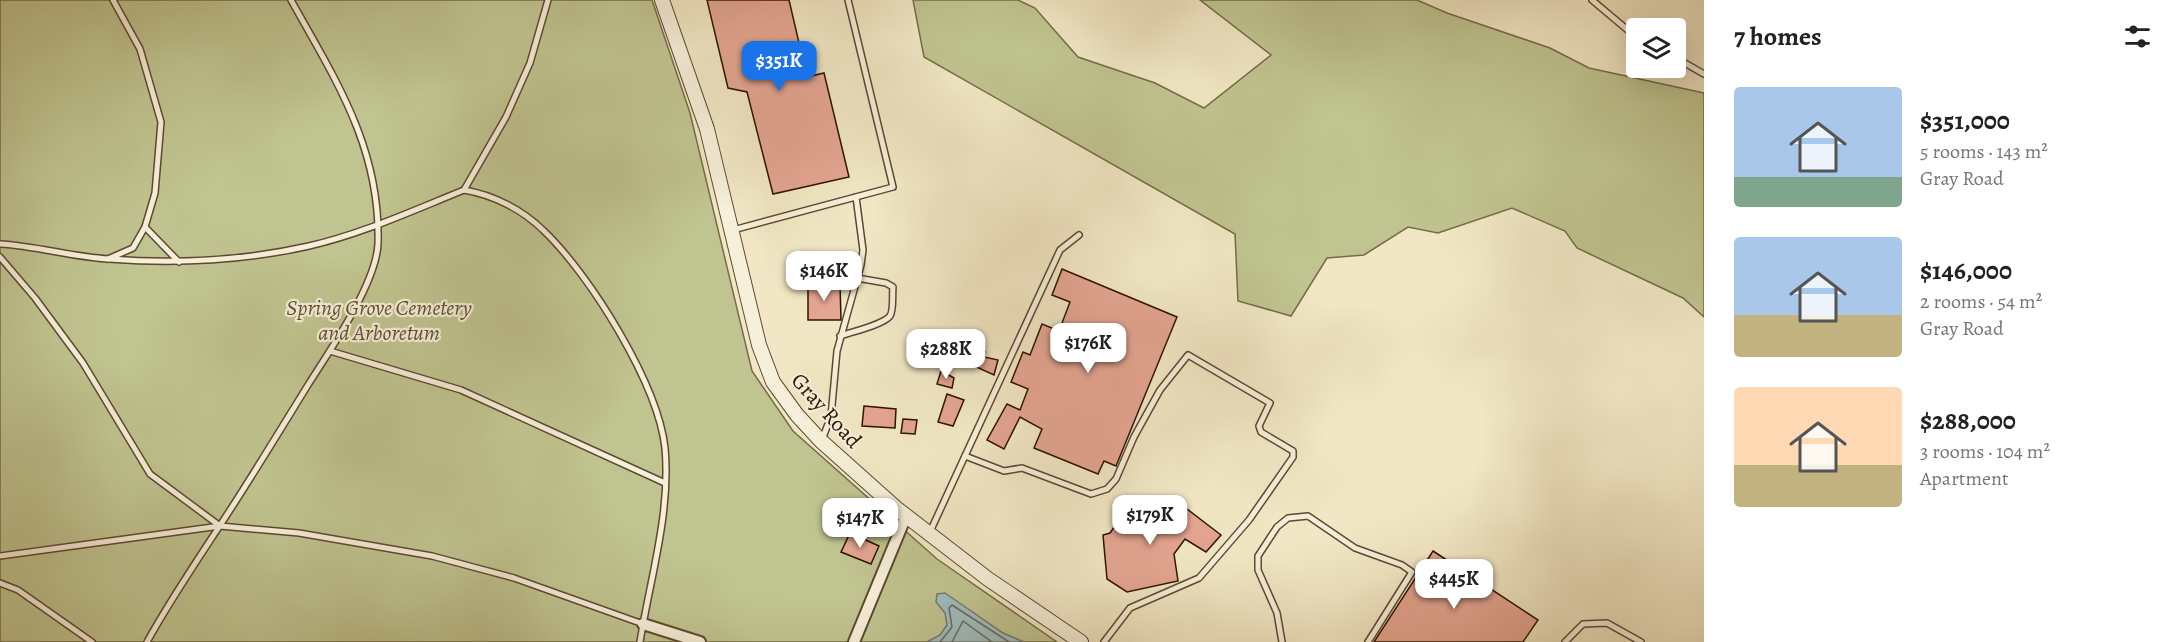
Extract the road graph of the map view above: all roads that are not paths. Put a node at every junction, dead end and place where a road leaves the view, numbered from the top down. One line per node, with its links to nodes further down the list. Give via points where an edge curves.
1 (113, 0): 13 (lane, via 140,49 161,122 154,193)
2 (291, 0): 12 (lane, via 339,85 362,136 375,193)
3 (548, 0): 10 (lane, via 530,63 506,117)
4 (663, 0): 14 (street, Gray Road, via 707,129)
5 (848, 0): 11 (lane, via 893,188)
6 (1592, 0): 7 (lane)
7 (1626, 29)
8 (1686, 64): 9 (lane)
9 (1704, 74)
10 (465, 190): 12 (lane); 25 (lane, via 509,205 544,230 610,318 644,378 658,417 665,448)
11 (856, 197): 14 (lane); 20 (lane, via 863,250)
12 (376, 224): 19 (lane, via 300,248 246,258); 22 (lane, via 378,245 368,281)
13 (145, 227): 18 (lane, via 133,248); 19 (lane)
14 (732, 230): 23 (street, Gray Road, via 765,364 773,382)
15 (1079, 235): 24 (lane, via 1060,250)
16 (0, 244): 18 (lane)
17 (0, 257): 27 (lane, via 83,363 150,474)
18 (106, 259): 19 (lane)
19 (179, 262)
20 (857, 278): 21 (lane); 21 (lane, via 892,287 891,314)
21 (840, 336): 23 (lane, via 831,417)
22 (330, 351): 25 (lane, via 461,390); 27 (lane)
23 (821, 441): 26 (street, Gray Road)
24 (965, 456): 28 (lane); 38 (lane, via 1004,471 1022,468 1099,494 1116,479 1160,390 1188,355 1270,403 1259,426 1261,432 1293,451 1282,473 1249,520 1198,578 1130,608)
25 (665, 483): 31 (lane)
26 (906, 516): 28 (street, Gray Road); 36 (street)
27 (220, 526): 29 (lane); 31 (lane, via 299,533 432,556 514,578); 33 (lane, via 171,597)
28 (929, 535): 37 (street, Gray Road)
29 (0, 556)
30 (0, 583): 32 (lane, via 18,590)
31 (643, 624): 34 (lane); 35 (street)
32 (92, 642)
33 (147, 642)
34 (640, 642)
35 (700, 642)
36 (854, 642)
37 (1081, 642)
38 (1104, 642)
39 (1282, 642): 40 (lane, via 1277,613 1258,570 1258,556 1277,527 1288,518 1308,516 1355,548 1412,572)
40 (1368, 642)
41 (1565, 642): 42 (lane, via 1583,624 1607,622)
42 (1641, 642)

